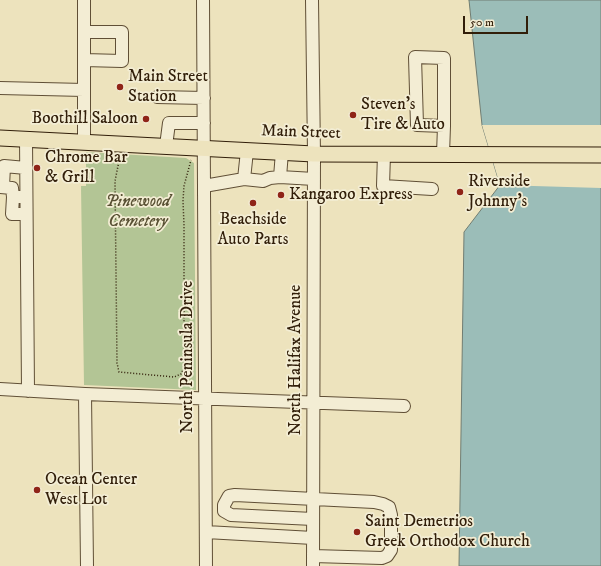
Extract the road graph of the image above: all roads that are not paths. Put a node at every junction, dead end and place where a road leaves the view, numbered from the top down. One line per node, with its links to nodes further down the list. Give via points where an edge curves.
1 (84, 0): 4 (street)
2 (202, 0): 9 (street, North Peninsula Drive)
3 (312, 0): 19 (street, North Halifax Avenue)
4 (84, 32): 5 (street); 5 (street, via 122,32 122,61)
5 (84, 60): 7 (street)
6 (0, 88): 7 (street)
7 (84, 90): 14 (street)
8 (157, 97): 9 (street)
9 (204, 98): 10 (street, North Peninsula Drive)
10 (204, 123): 15 (street, via 169,123); 16 (street, North Peninsula Drive)
11 (444, 126): 11 (street, via 444,58 415,57 417,125); 21 (street)
12 (0, 138): 13 (main road, Main Street)
13 (26, 139): 14 (main road, Main Street); 23 (street)
14 (84, 142): 15 (main road, Main Street)
15 (166, 146): 16 (main road, Main Street)
16 (204, 148): 17 (main road, Main Street); 27 (street, North Peninsula Drive)
17 (247, 150): 18 (main road, Main Street); 25 (street)
18 (282, 152): 19 (main road, Main Street); 24 (street)
19 (314, 154): 20 (main road, Main Street); 26 (street, North Halifax Avenue)
20 (384, 154): 21 (main road, Main Street); 29 (street, via 383,186)
21 (443, 154): 22 (main road, Main Street)
22 (601, 155)
23 (26, 168): 28 (street, via 4,166); 31 (street)
24 (280, 177): 25 (street, via 263,182); 26 (street)
25 (244, 179): 27 (street)
26 (314, 179): 37 (street, North Halifax Avenue)
27 (204, 186): 36 (street, North Peninsula Drive)
28 (1, 187): 30 (street, via 12,188)
29 (432, 188)
30 (13, 197): 31 (street); 32 (street, via 12,214)
31 (26, 197): 32 (street)
32 (26, 214): 34 (street)
33 (0, 389): 34 (street)
34 (28, 392): 35 (street)
35 (85, 394): 36 (street); 44 (street)
36 (205, 398): 37 (street); 41 (street, North Peninsula Drive)
37 (313, 402): 38 (street); 39 (street, North Halifax Avenue)
38 (404, 406)
39 (313, 500): 40 (street, North Halifax Avenue); 40 (street, via 235,495 229,496 224,511 231,515); 43 (street, via 374,502 389,507 391,515 390,550 387,556)
40 (313, 519): 42 (street, North Halifax Avenue)
41 (206, 532): 42 (street); 45 (street, North Peninsula Drive)
42 (313, 538): 43 (street, North Halifax Avenue)
43 (313, 561)
44 (87, 566)
45 (206, 566)

